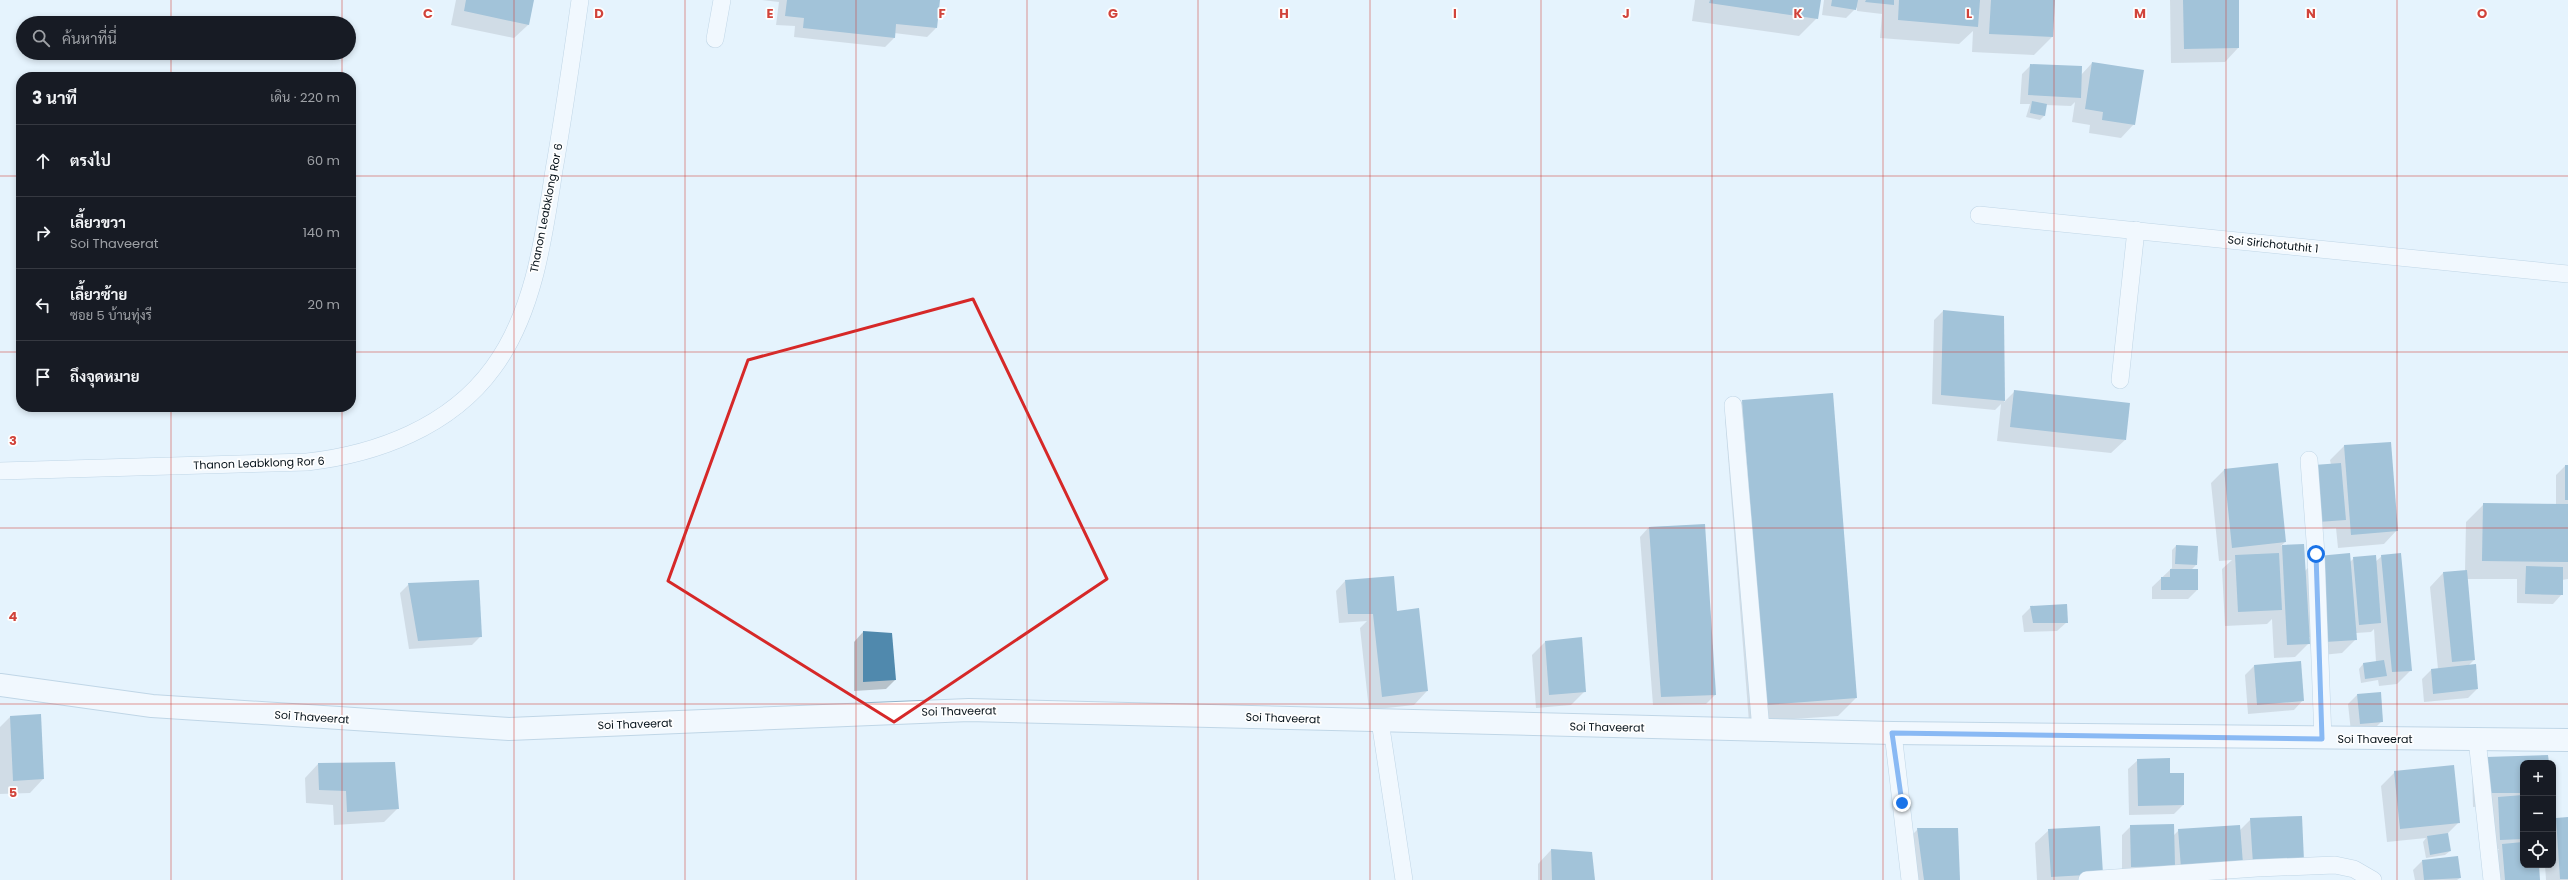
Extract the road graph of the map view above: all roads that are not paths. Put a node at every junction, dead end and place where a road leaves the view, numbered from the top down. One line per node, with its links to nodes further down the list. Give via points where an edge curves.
1 (580, 0): 10 (street, Thanon Leabklong Ror 6, via 546,218 529,294 514,331 493,368 457,405 422,429 334,459)
2 (722, 0): 3 (street)
3 (715, 39)
4 (1979, 215): 5 (street, Soi Sirichotuthit 1)
5 (2136, 230): 6 (street, Soi Sirichotuthit 1); 7 (street)
6 (2568, 274)
7 (2120, 380)
8 (1733, 404): 13 (street)
9 (2309, 460): 15 (street, via 2316,554)
10 (0, 471)
11 (0, 685): 12 (street, Soi Thaveerat, via 152,706 509,729 969,710)
12 (1380, 721): 13 (street, Soi Thaveerat); 18 (street)
13 (1761, 730): 14 (street, Soi Thaveerat)
14 (1892, 733): 15 (street, Soi Thaveerat); 19 (street)
15 (2322, 739): 16 (street, Soi Thaveerat)
16 (2477, 739): 17 (street, Soi Thaveerat); 22 (street)
17 (2568, 740)
18 (1404, 880)
19 (1910, 880)
20 (2087, 880): 21 (street, via 2335,865 2354,869)
21 (2373, 880)
22 (2492, 880)

